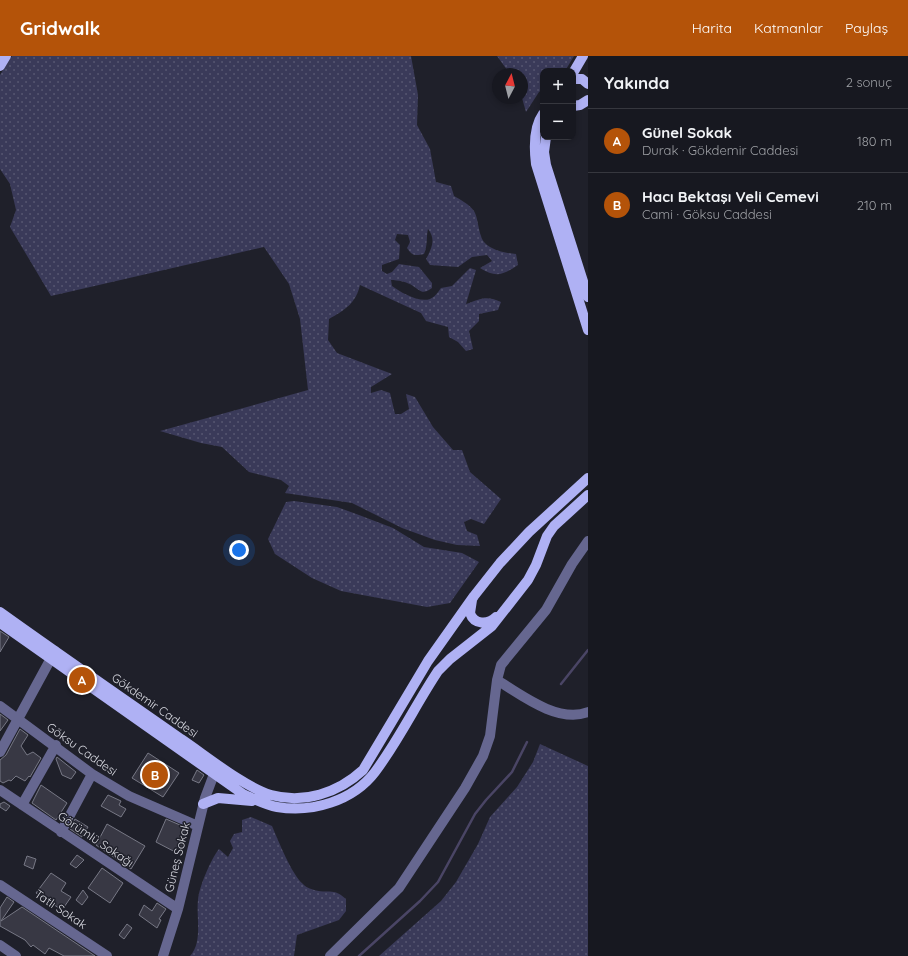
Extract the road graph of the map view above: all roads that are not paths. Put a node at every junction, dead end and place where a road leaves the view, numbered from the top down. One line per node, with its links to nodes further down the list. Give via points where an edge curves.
1 (6, 56): 3 (main road)
2 (583, 56): 4 (main road)
3 (0, 66)
4 (576, 68)
5 (576, 79): 6 (main road, via 582,79)
6 (588, 84)
7 (588, 100): 8 (main road, via 584,104)
8 (576, 105)
9 (576, 105): 10 (street)
10 (588, 107)
11 (540, 121): 14 (main road, via 535,139 536,164)
12 (546, 140): 13 (main road, via 546,165)
13 (588, 297)
14 (588, 330)
15 (588, 478): 18 (main road, Gökdemir Caddesi, via 529,532)
16 (588, 495): 19 (main road, via 554,526 528,580)
17 (588, 541): 23 (street, via 546,610 501,664)
18 (474, 596): 19 (main road, via 470,608 471,615 481,623 491,622); 29 (main road, Gökdemir Caddesi, via 428,661 369,762 347,783 316,796 286,798 259,791)
19 (514, 599): 33 (main road, via 486,632 438,671 375,772 359,788 331,803 312,808 289,809)
20 (0, 612): 22 (main road, Gökdemir Caddesi)
21 (0, 623): 22 (main road)
22 (53, 655): 26 (street); 29 (main road, Gökdemir Caddesi); 31 (main road)
23 (497, 680): 25 (street, via 552,711 570,716); 44 (street, via 490,736 483,756 465,788 399,888)
24 (0, 706): 26 (street, Göksu Caddesi)
25 (588, 712)
26 (18, 720): 27 (street, Göksu Caddesi); 28 (street)
27 (56, 746): 30 (street, Göksu Caddesi); 35 (street)
28 (0, 752)
29 (218, 764): 31 (street, Güneş Sokak)
30 (92, 774): 36 (street, Göksu Caddesi, via 130,796); 37 (street)
31 (214, 774): 33 (main road, via 243,794); 34 (street, Güneş Sokak)
32 (0, 790): 35 (street, Görümlü Sokağı)
33 (260, 802): 34 (main road, via 218,798)
34 (203, 804): 36 (street, Güneş Sokak)
35 (22, 805): 37 (street, Görümlü Sokağı)
36 (198, 826): 39 (street, Güneş Sokak)
37 (61, 832): 39 (street, Görümlü Sokağı)
38 (0, 885): 42 (street, Tatlı Sokak)
39 (178, 909): 43 (street, Güneş Sokak)
40 (0, 945): 41 (street)
41 (16, 956)
42 (107, 956)
43 (163, 956)
44 (330, 956)

